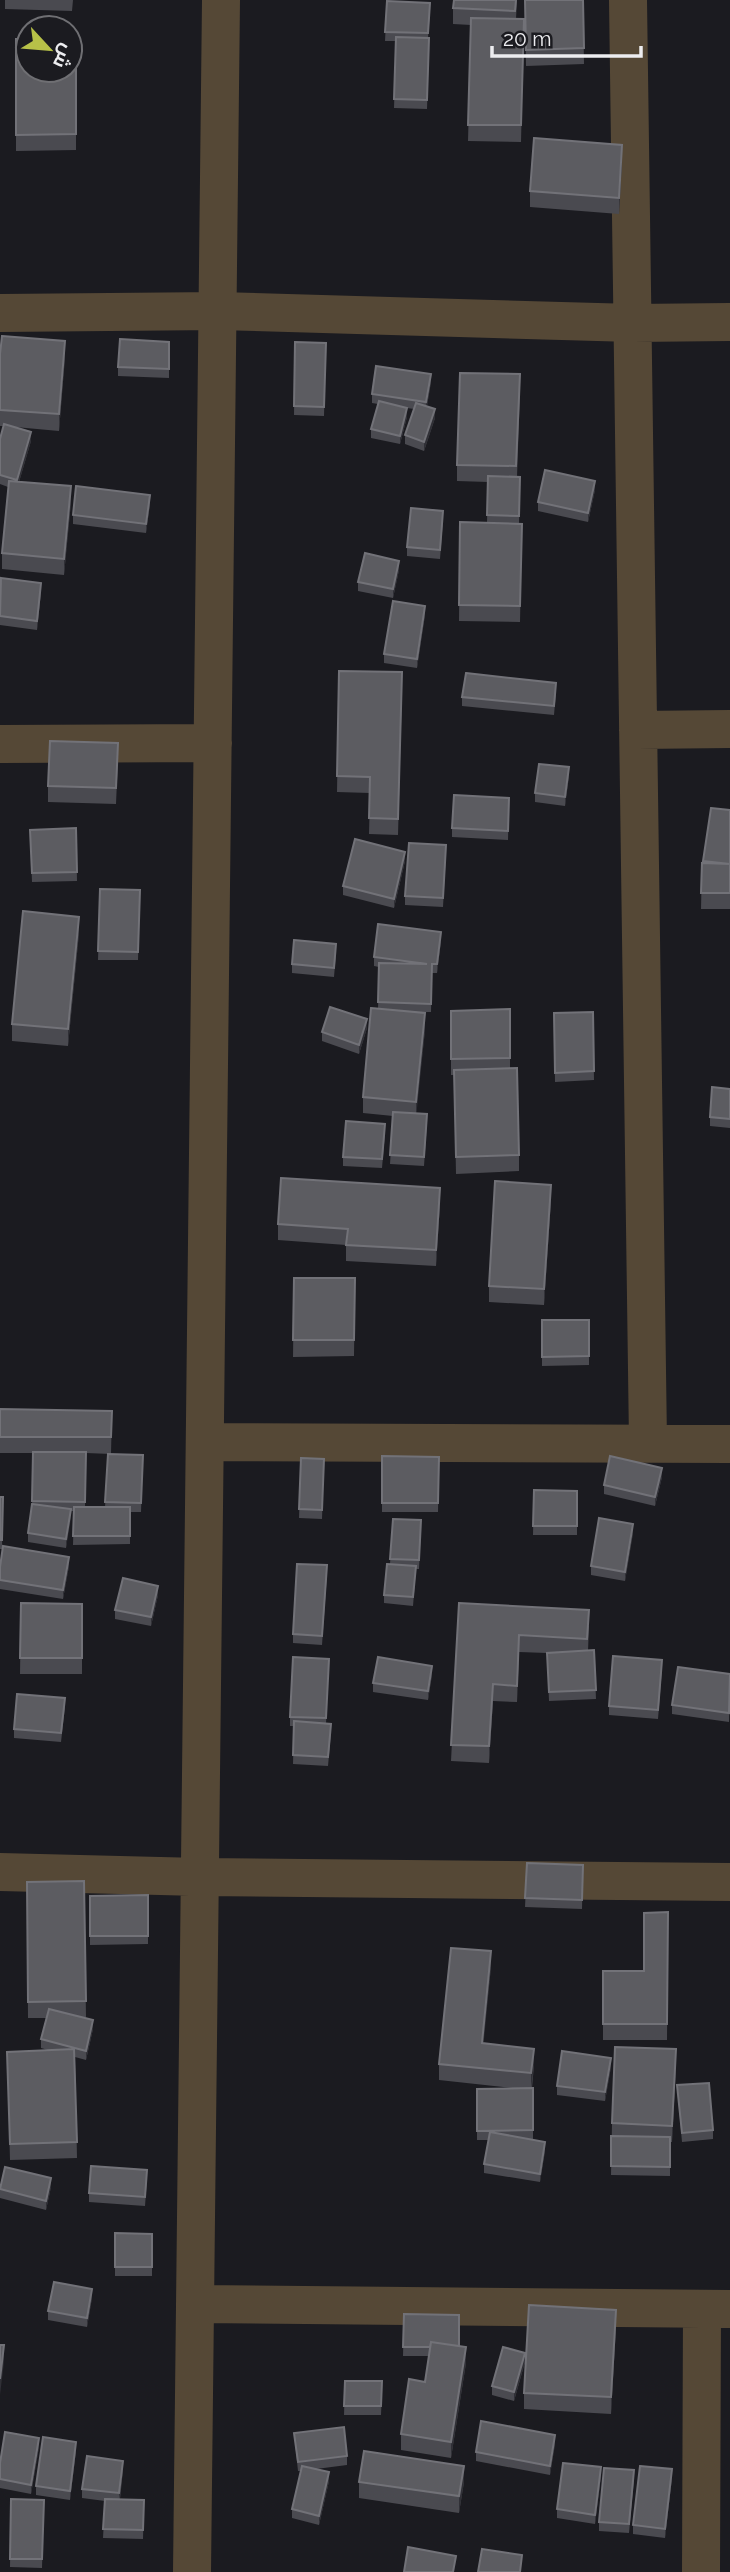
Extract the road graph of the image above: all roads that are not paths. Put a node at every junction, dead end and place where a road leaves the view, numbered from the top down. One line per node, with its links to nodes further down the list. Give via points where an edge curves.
1 (222, 0): 3 (street)
2 (628, 0): 6 (street)
3 (218, 311): 4 (street); 6 (street); 9 (street)
4 (0, 313)
5 (730, 322): 6 (street)
6 (633, 323): 8 (street)
7 (730, 729): 8 (street)
8 (638, 730): 12 (street)
9 (213, 743): 10 (street); 11 (street)
10 (0, 744)
11 (205, 1442): 12 (street); 15 (street)
12 (648, 1443): 13 (street)
13 (730, 1444)
14 (0, 1872): 15 (street)
15 (200, 1877): 16 (street); 17 (street)
16 (730, 1882)
17 (195, 2304): 18 (street); 19 (street)
18 (716, 2309): 20 (street)
19 (192, 2572)
20 (701, 2572)

